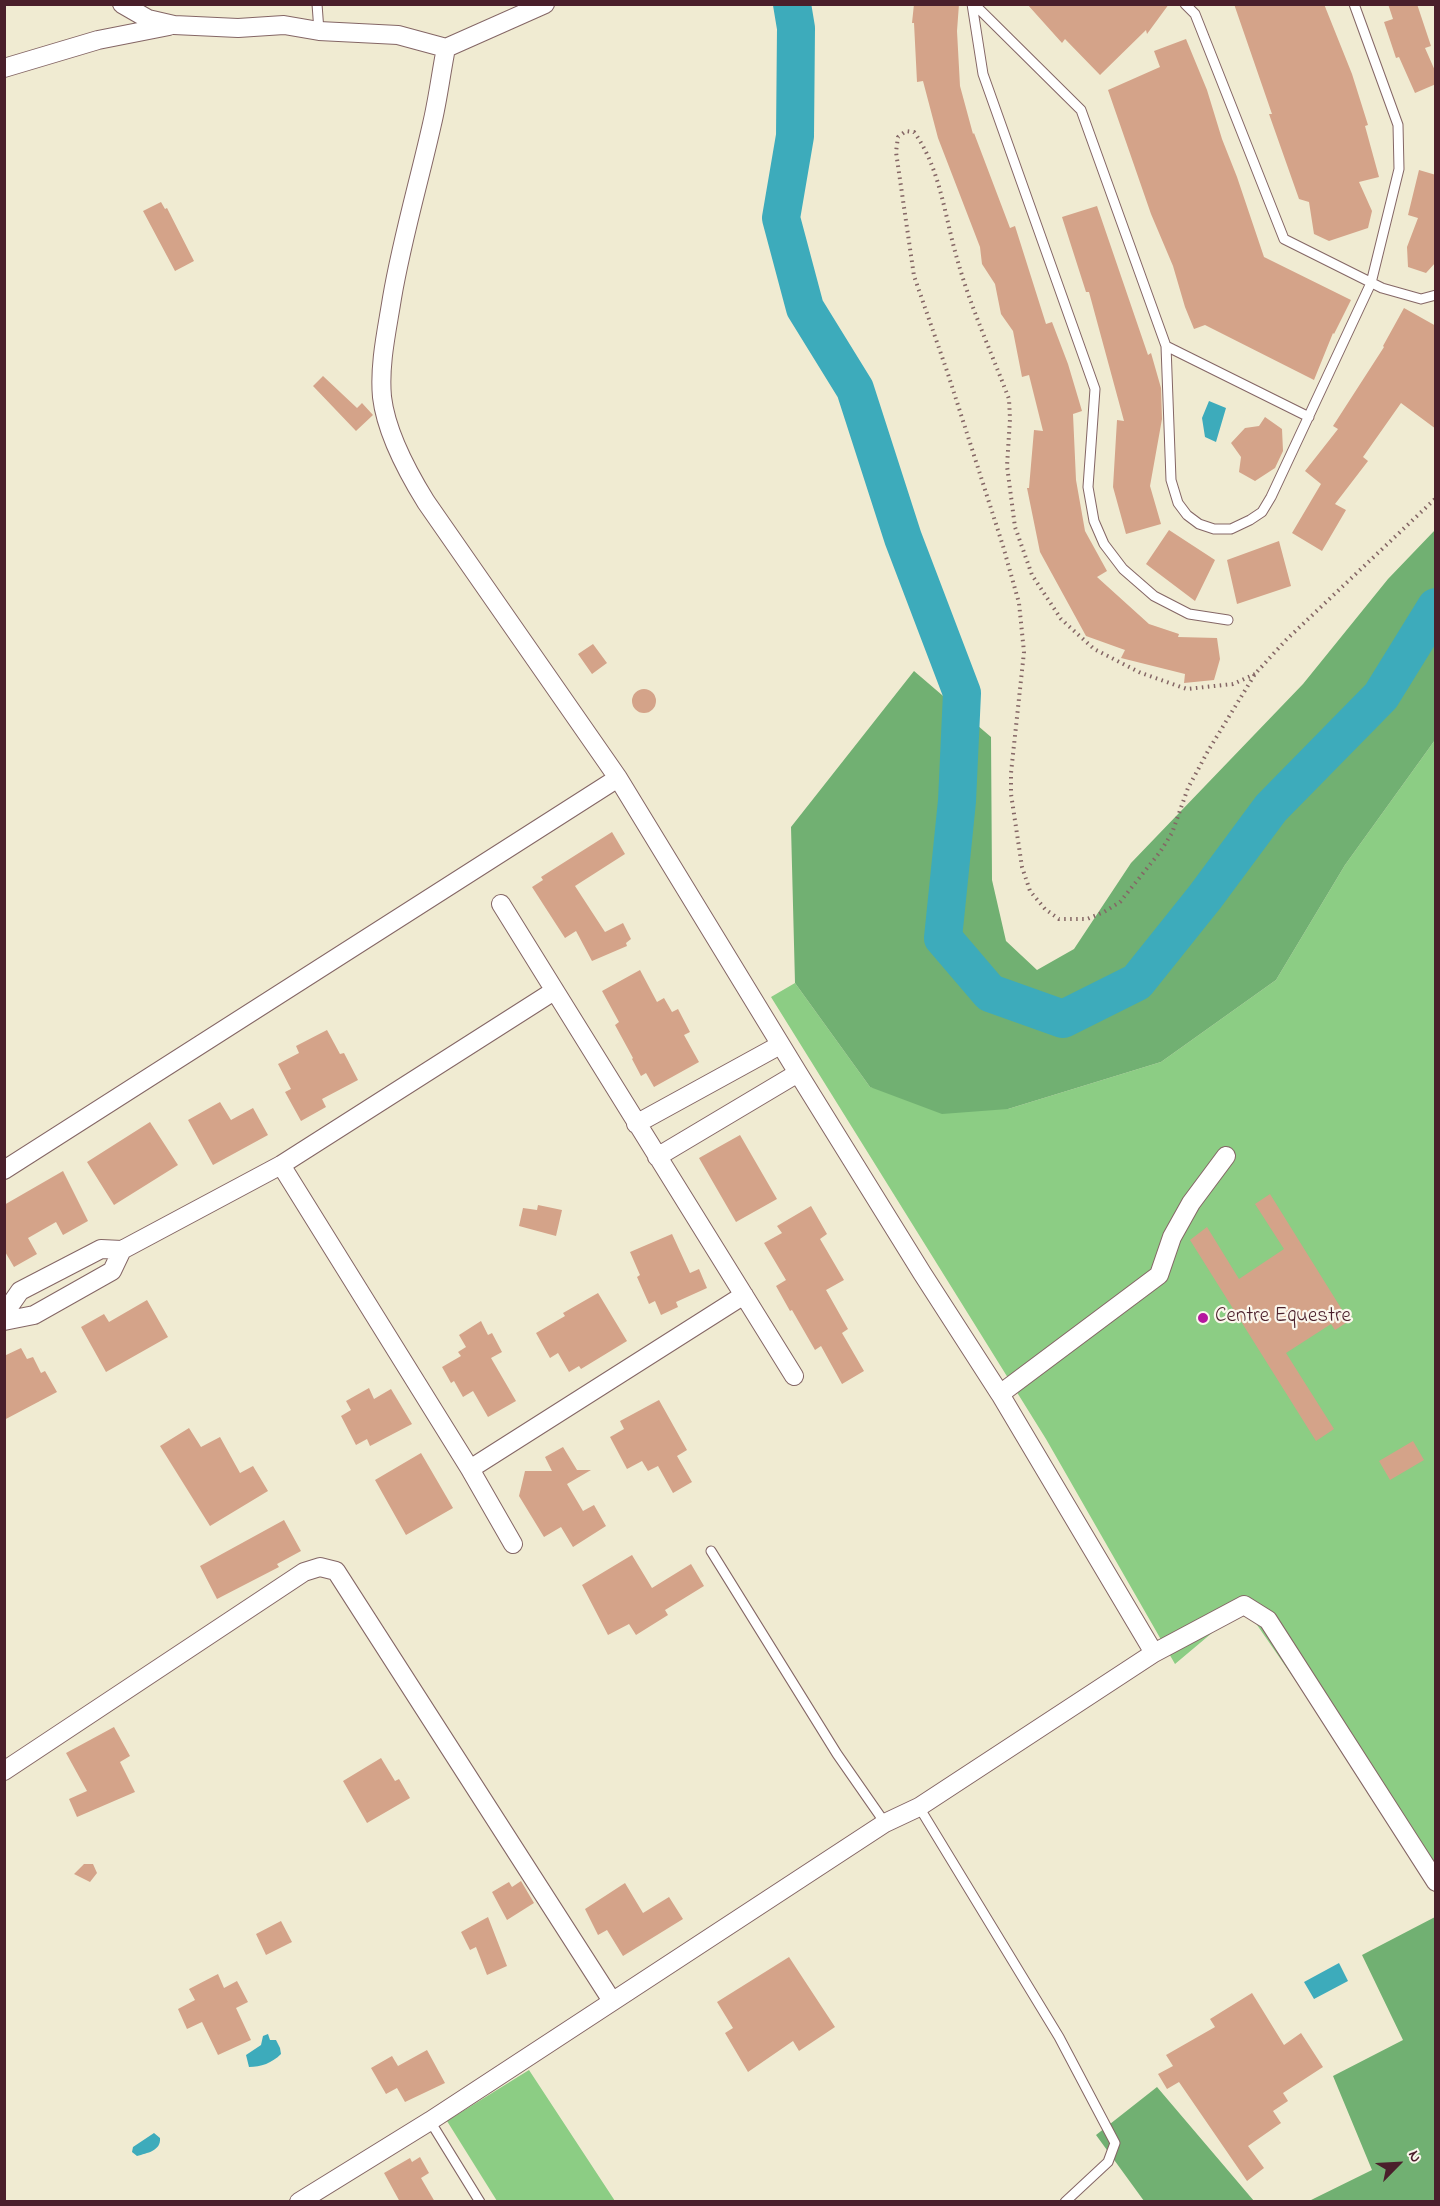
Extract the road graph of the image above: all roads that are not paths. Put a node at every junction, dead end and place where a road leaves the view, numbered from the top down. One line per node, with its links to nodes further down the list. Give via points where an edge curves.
1 (122, 4): 7 (street, via 148,18)
2 (318, 4): 8 (lane)
3 (544, 4): 9 (street)
4 (973, 4): 13 (lane, via 1081,110); 15 (lane, via 983,74 1095,389 1088,487 1094,521 1104,544 1123,569 1154,596 1189,614)
5 (1185, 4): 11 (lane, via 1195,14 1284,239)
6 (1354, 4): 11 (lane, via 1398,125 1399,169)
7 (174, 25): 8 (street, via 284,25); 10 (street, via 98,40)
8 (319, 31): 9 (street, via 398,35)
9 (446, 48): 16 (street, via 398,266 382,365 382,399 392,435 426,502)
10 (4, 68)
11 (1371, 283): 12 (lane, via 1421,299); 14 (lane)
12 (1436, 295)
13 (1166, 346): 14 (lane); 14 (lane, via 1171,480 1178,502 1199,524 1231,529 1262,512)
14 (1309, 417)
15 (1228, 620)
16 (618, 778): 19 (street); 25 (street)
17 (501, 904): 18 (street)
18 (554, 991): 21 (street); 24 (street)
19 (780, 1045): 20 (street); 21 (street)
20 (798, 1073): 23 (street); 31 (street)
21 (636, 1124): 23 (street)
22 (1226, 1156): 31 (street, via 1191,1203 1172,1237 1159,1275)
23 (657, 1157): 27 (street)
24 (281, 1165): 26 (street); 32 (street)
25 (4, 1170)
26 (122, 1250): 28 (street, via 101,1248 20,1291); 29 (street, via 112,1271 34,1315)
27 (744, 1295): 30 (street); 32 (street)
28 (4, 1314)
29 (4, 1322)
30 (794, 1376)
31 (1000, 1394): 35 (street)
32 (470, 1469): 33 (street)
33 (513, 1544)
34 (711, 1551): 38 (lane, via 837,1754)
35 (1154, 1653): 37 (street); 39 (street, via 1244,1605 1268,1620)
36 (4, 1772): 40 (street, via 304,1572 320,1566 336,1571)
37 (919, 1807): 38 (street); 44 (lane, via 1059,2037 1115,2143 1108,2162)
38 (885, 1823): 40 (street)
39 (1436, 1882)
40 (612, 2001): 41 (street)
41 (430, 2121): 42 (street); 43 (lane)
42 (299, 2202)
43 (480, 2202)
44 (1065, 2202)

